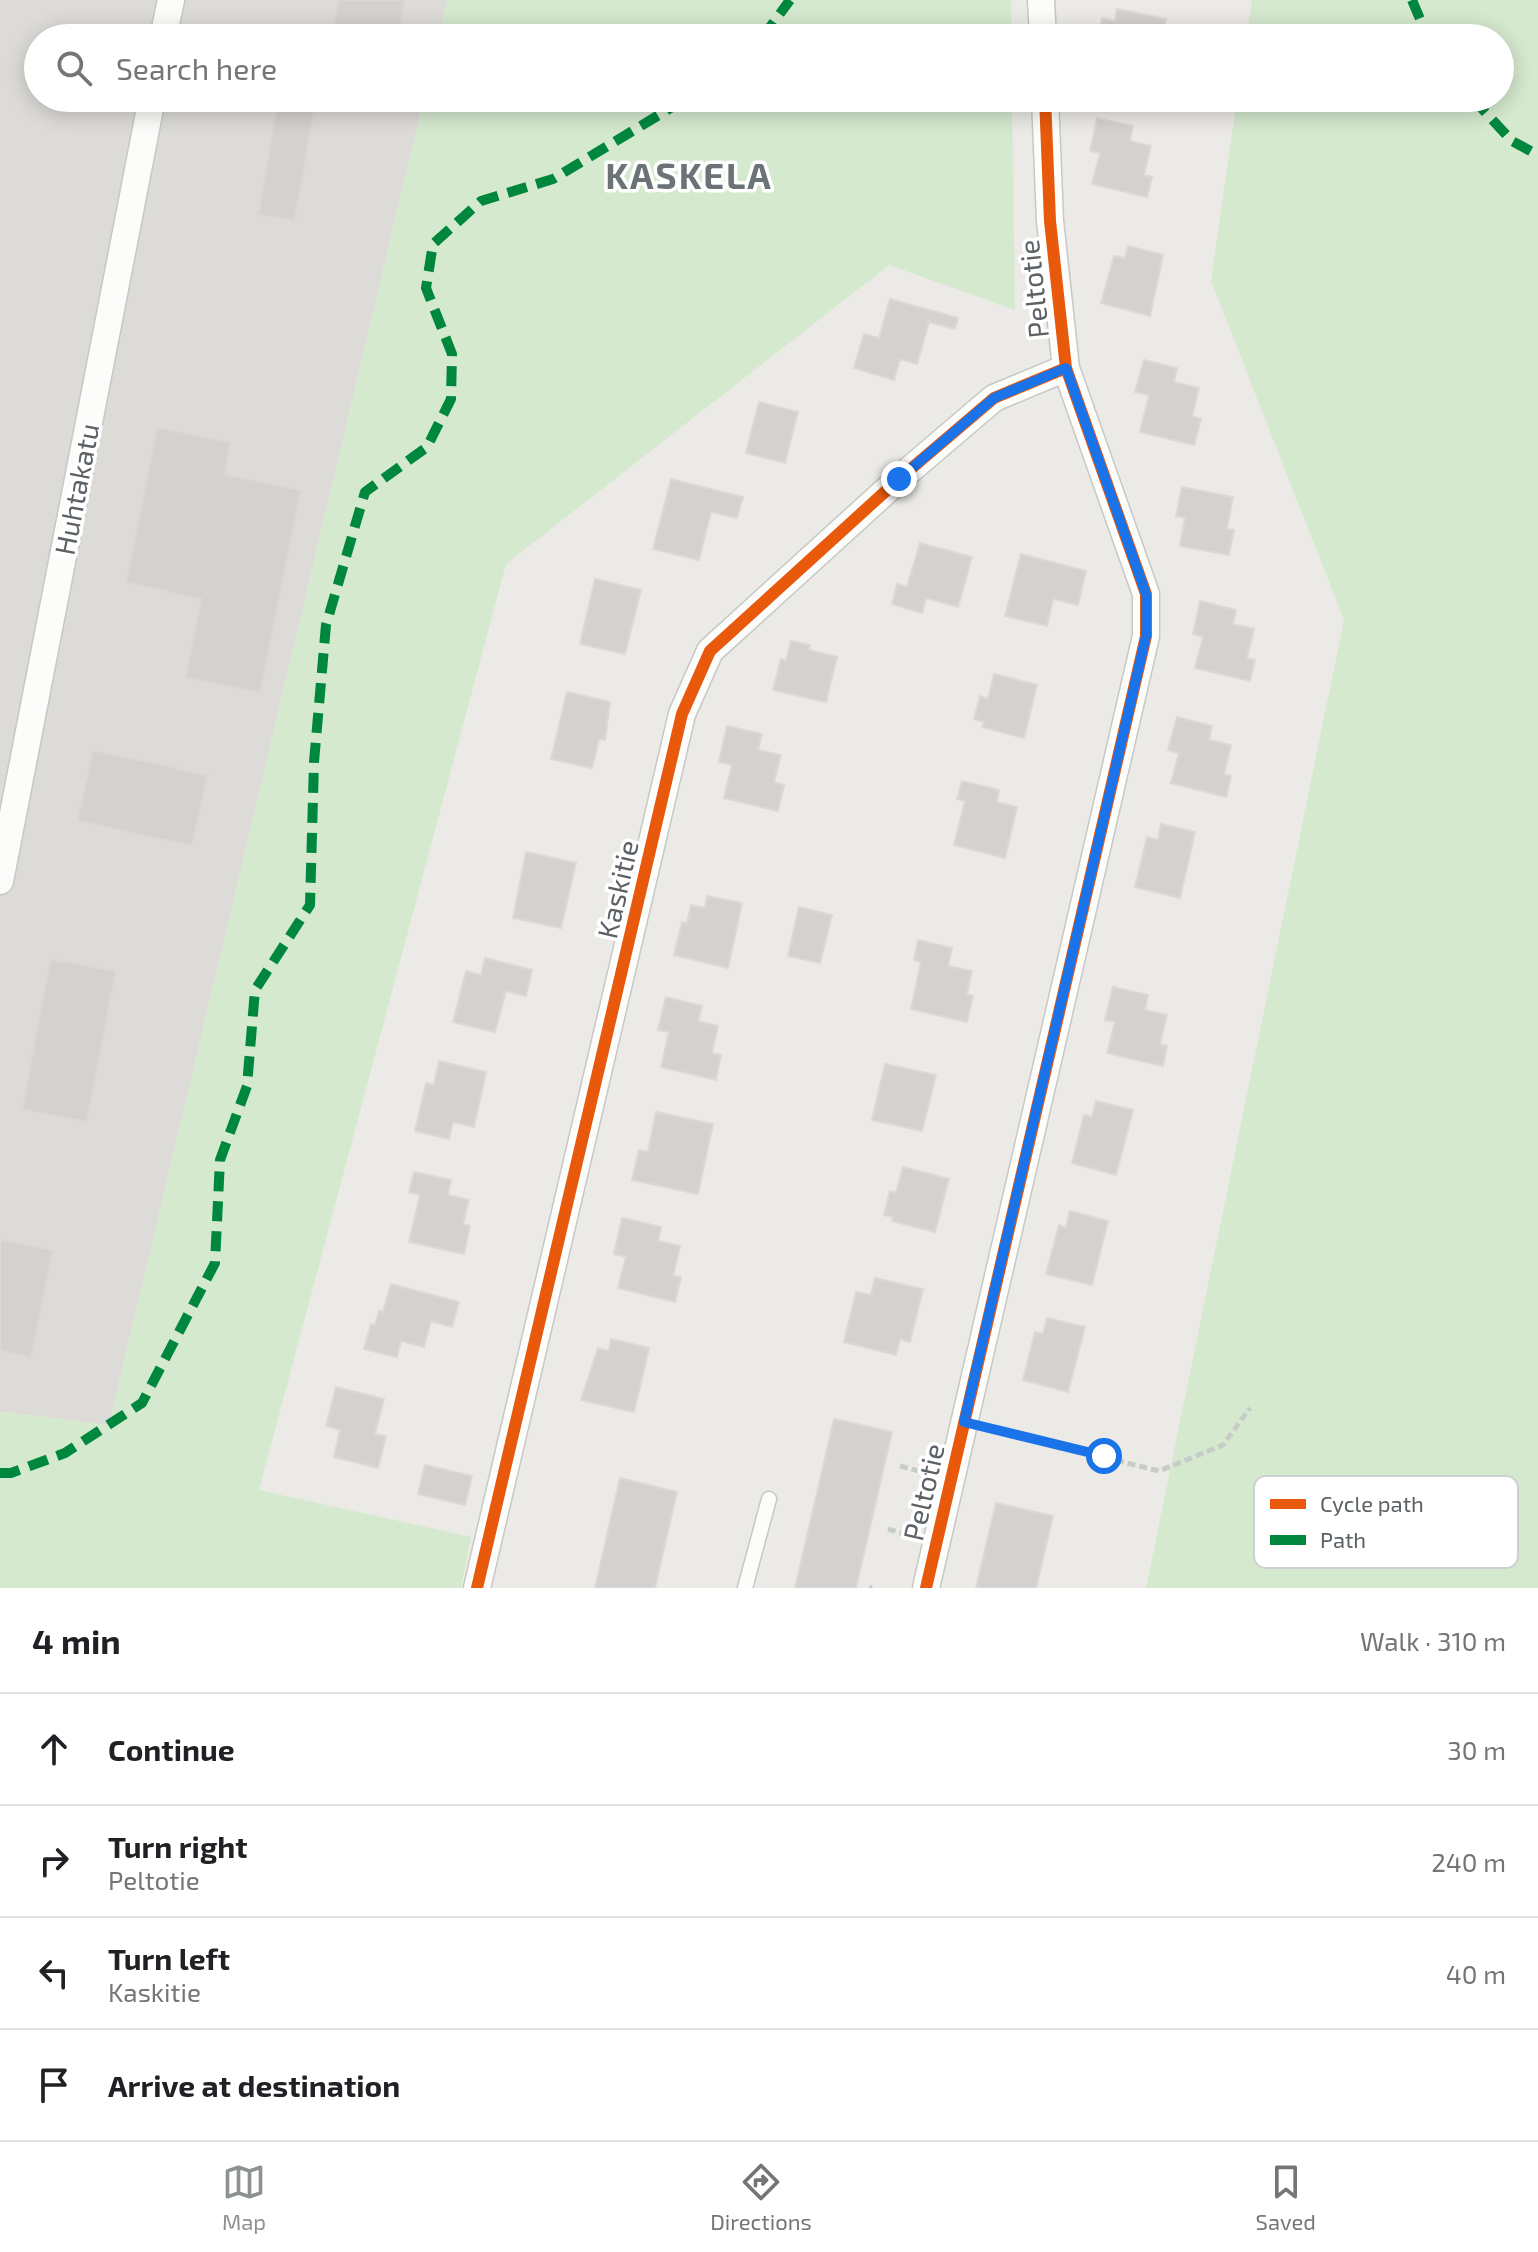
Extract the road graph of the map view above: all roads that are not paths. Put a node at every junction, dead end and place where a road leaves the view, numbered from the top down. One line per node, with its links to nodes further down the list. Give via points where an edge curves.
1 (171, 0): 3 (street)
2 (1041, 0): 4 (street)
3 (166, 24)
4 (1042, 24)
5 (149, 112): 8 (street, Huhtakatu)
6 (1046, 112): 7 (street, Peltotie, via 1050,221)
7 (1066, 368): 10 (street, Kaskitie, via 994,398 710,651 682,714); 12 (street, Peltotie, via 1146,594 1146,636)
8 (0, 881)
9 (769, 1499): 11 (lane)
10 (477, 1588)
11 (745, 1588)
12 (926, 1588)

